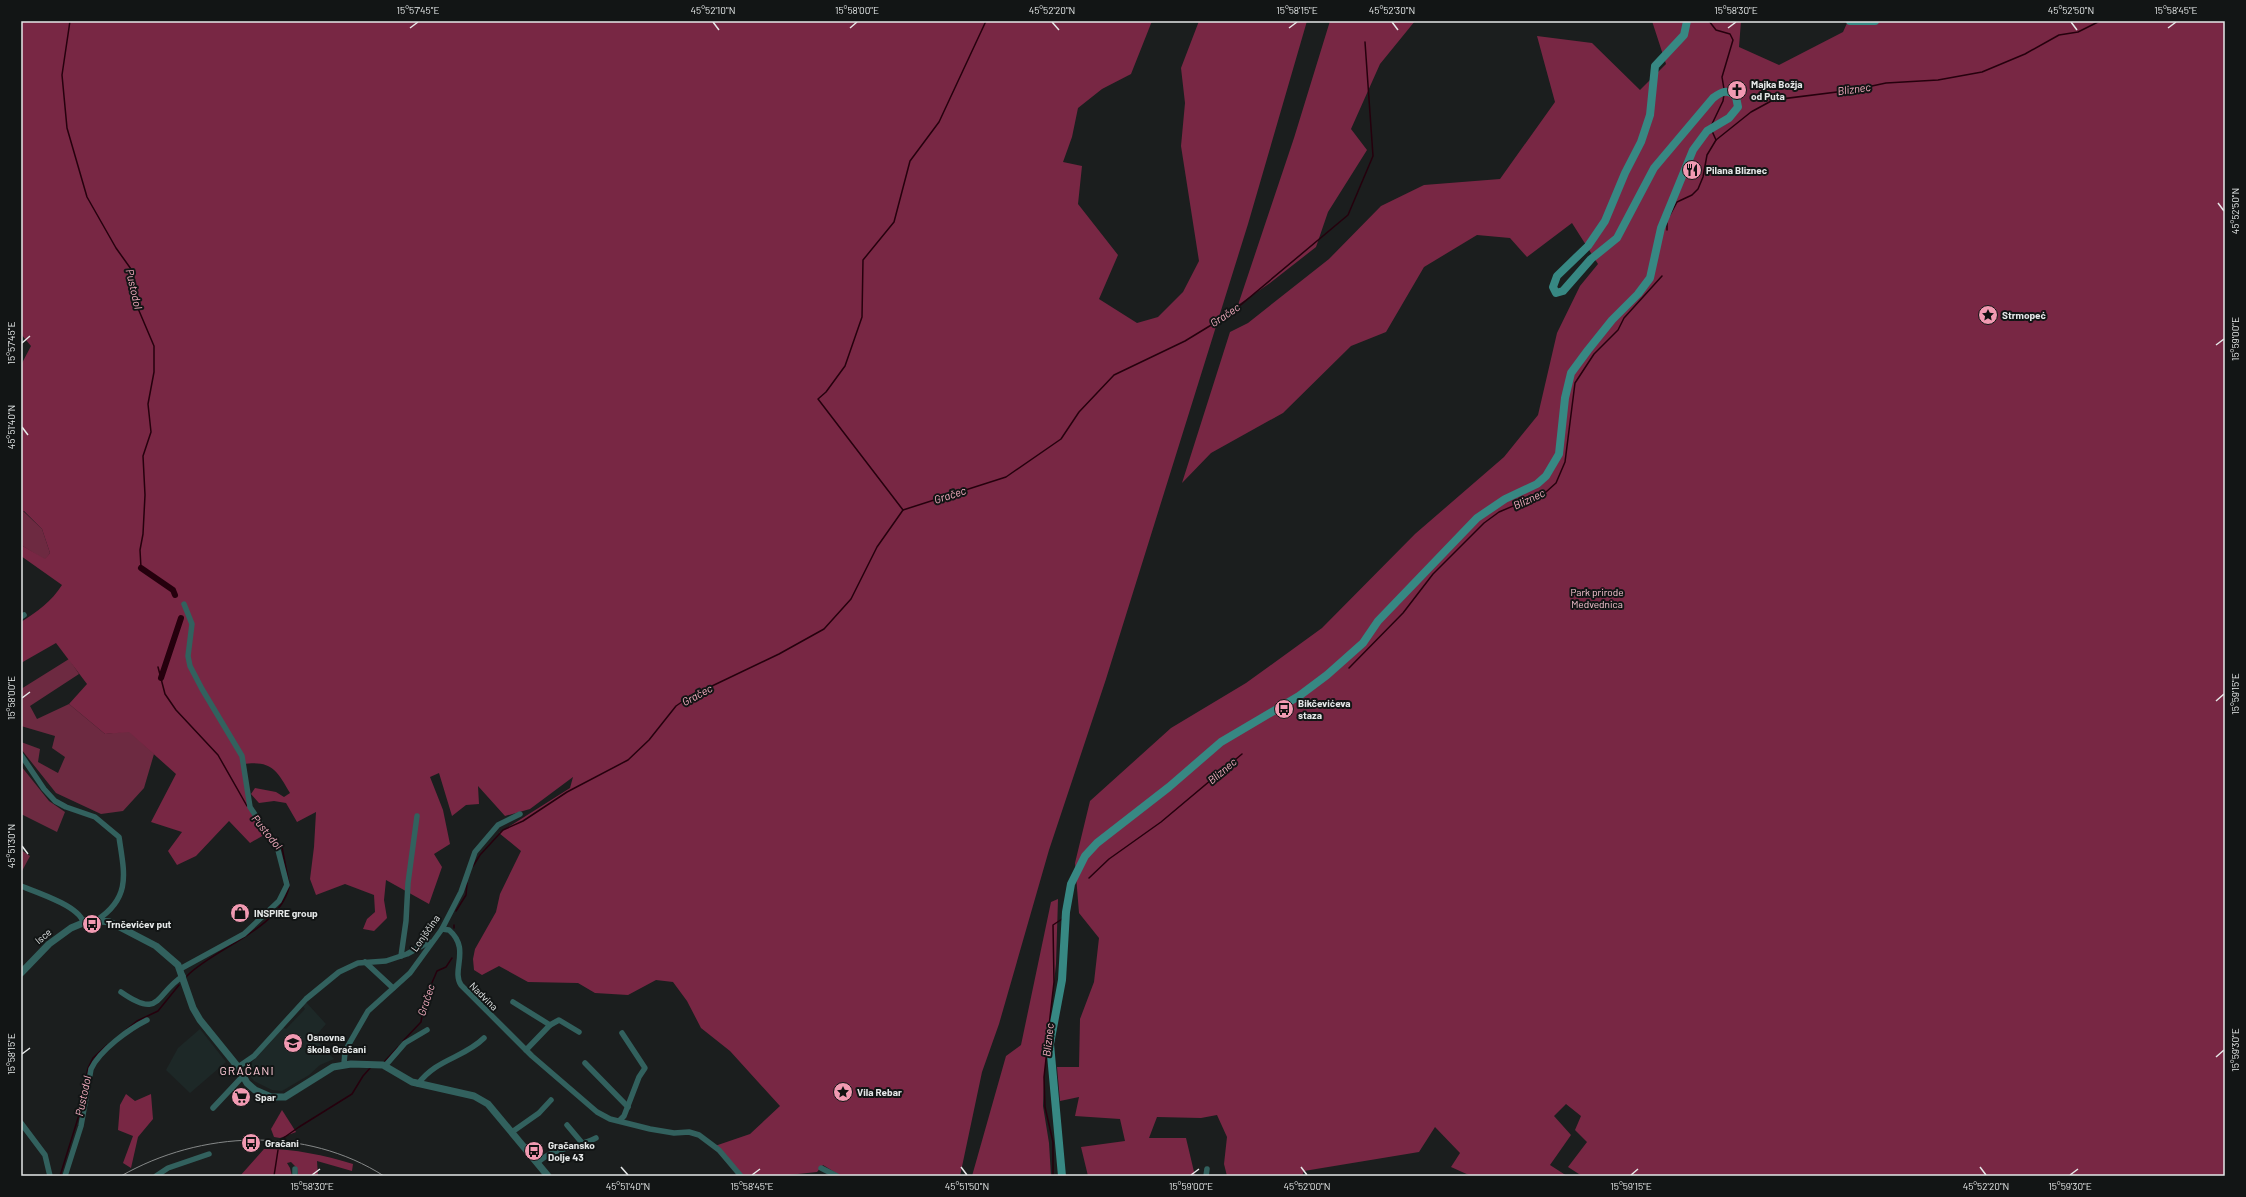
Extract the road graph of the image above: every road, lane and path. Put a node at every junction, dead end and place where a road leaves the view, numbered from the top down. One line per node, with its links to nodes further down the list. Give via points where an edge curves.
1 (1687, 21): 57 (main road, via 1684,35 1655,66 1650,115 1641,142 1605,221 1588,246 1557,276 1553,287 1556,293 1563,291 1591,259 1618,238 1654,168 1706,106 1724,92 1735,94 1738,107 1729,118 1712,128 1693,150 1661,228 1650,278 1612,320 1571,373 1565,398 1559,454 1546,476 1537,484 1498,503 1477,518 1378,621 1363,643 1327,675 1299,696 1221,742 1169,787 1097,843 1085,856 1071,884 1066,912 1062,980 1050,1044)
2 (1850, 21): 3 (main road)
3 (1875, 21)
4 (184, 604): 17 (street, via 192,624 188,656 190,666 242,756 252,812 281,856 287,885 283,895 272,908 244,934)
5 (21, 755): 9 (street, via 55,801 95,817 119,836 124,879 122,892)
6 (520, 814): 13 (street, Lonjščina, via 498,824 475,852 461,892)
7 (417, 816): 15 (street)
8 (21, 886): 11 (street, via 64,904 76,912)
9 (111, 910): 10 (street); 12 (street)
10 (97, 920): 11 (street); 12 (street)
11 (83, 922): 18 (street, Isce, via 48,944)
12 (110, 922): 17 (street, via 156,946)
13 (442, 929): 14 (street, Lonjščina); 29 (street, Nadvina, via 449,930 458,943 461,959 458,979 461,985)
14 (434, 938): 15 (street); 20 (street, Lonjščina, via 410,973)
15 (401, 956): 16 (street, via 386,961)
16 (365, 962): 20 (street); 33 (street, via 346,968 306,998 277,1027 254,1056)
17 (180, 968): 19 (street)
18 (21, 973)
19 (183, 976): 21 (street, via 158,1001 151,1004 140,1004); 33 (street, via 193,1008 200,1020)
20 (394, 988): 31 (street, Lonjščina, via 368,1011 345,1051)
21 (122, 992)
22 (513, 1002): 24 (street, Nadvina)
23 (147, 1020): 51 (street, via 100,1054 91,1068 81,1126)
24 (550, 1026): 26 (street, via 559,1020); 29 (street)
25 (427, 1030): 32 (street, via 405,1043)
26 (579, 1032)
27 (622, 1032): 37 (street, via 645,1068)
28 (484, 1038): 35 (street, via 470,1049 440,1063)
29 (526, 1050): 39 (street, Nadvina, via 590,1107 610,1119)
30 (585, 1063): 37 (street)
31 (344, 1064): 32 (street); 34 (street, via 328,1069 294,1093 280,1098 255,1090)
32 (385, 1066): 35 (street)
33 (238, 1067): 34 (street)
34 (243, 1076): 38 (street)
35 (418, 1084): 42 (street, via 479,1098 493,1108)
36 (551, 1100): 42 (street, via 539,1113)
37 (628, 1107): 39 (street)
38 (213, 1108)
39 (620, 1120): 55 (street, Nadvina, via 658,1131 689,1132 699,1135 719,1150)
40 (21, 1123): 50 (street, via 45,1155)
41 (567, 1125): 44 (street)
42 (512, 1132): 46 (street)
43 (596, 1138): 44 (street)
44 (583, 1144): 46 (street, via 554,1152)
45 (209, 1154): 52 (street, via 175,1165)
46 (537, 1162): 54 (street)
47 (821, 1168): 56 (street)
48 (294, 1169): 53 (street)
49 (1207, 1169): 58 (street)
50 (50, 1176)
51 (65, 1176)
52 (156, 1176)
53 (295, 1176)
54 (548, 1176)
55 (742, 1176)
56 (837, 1176)
57 (1062, 1176)
58 (1206, 1176)

